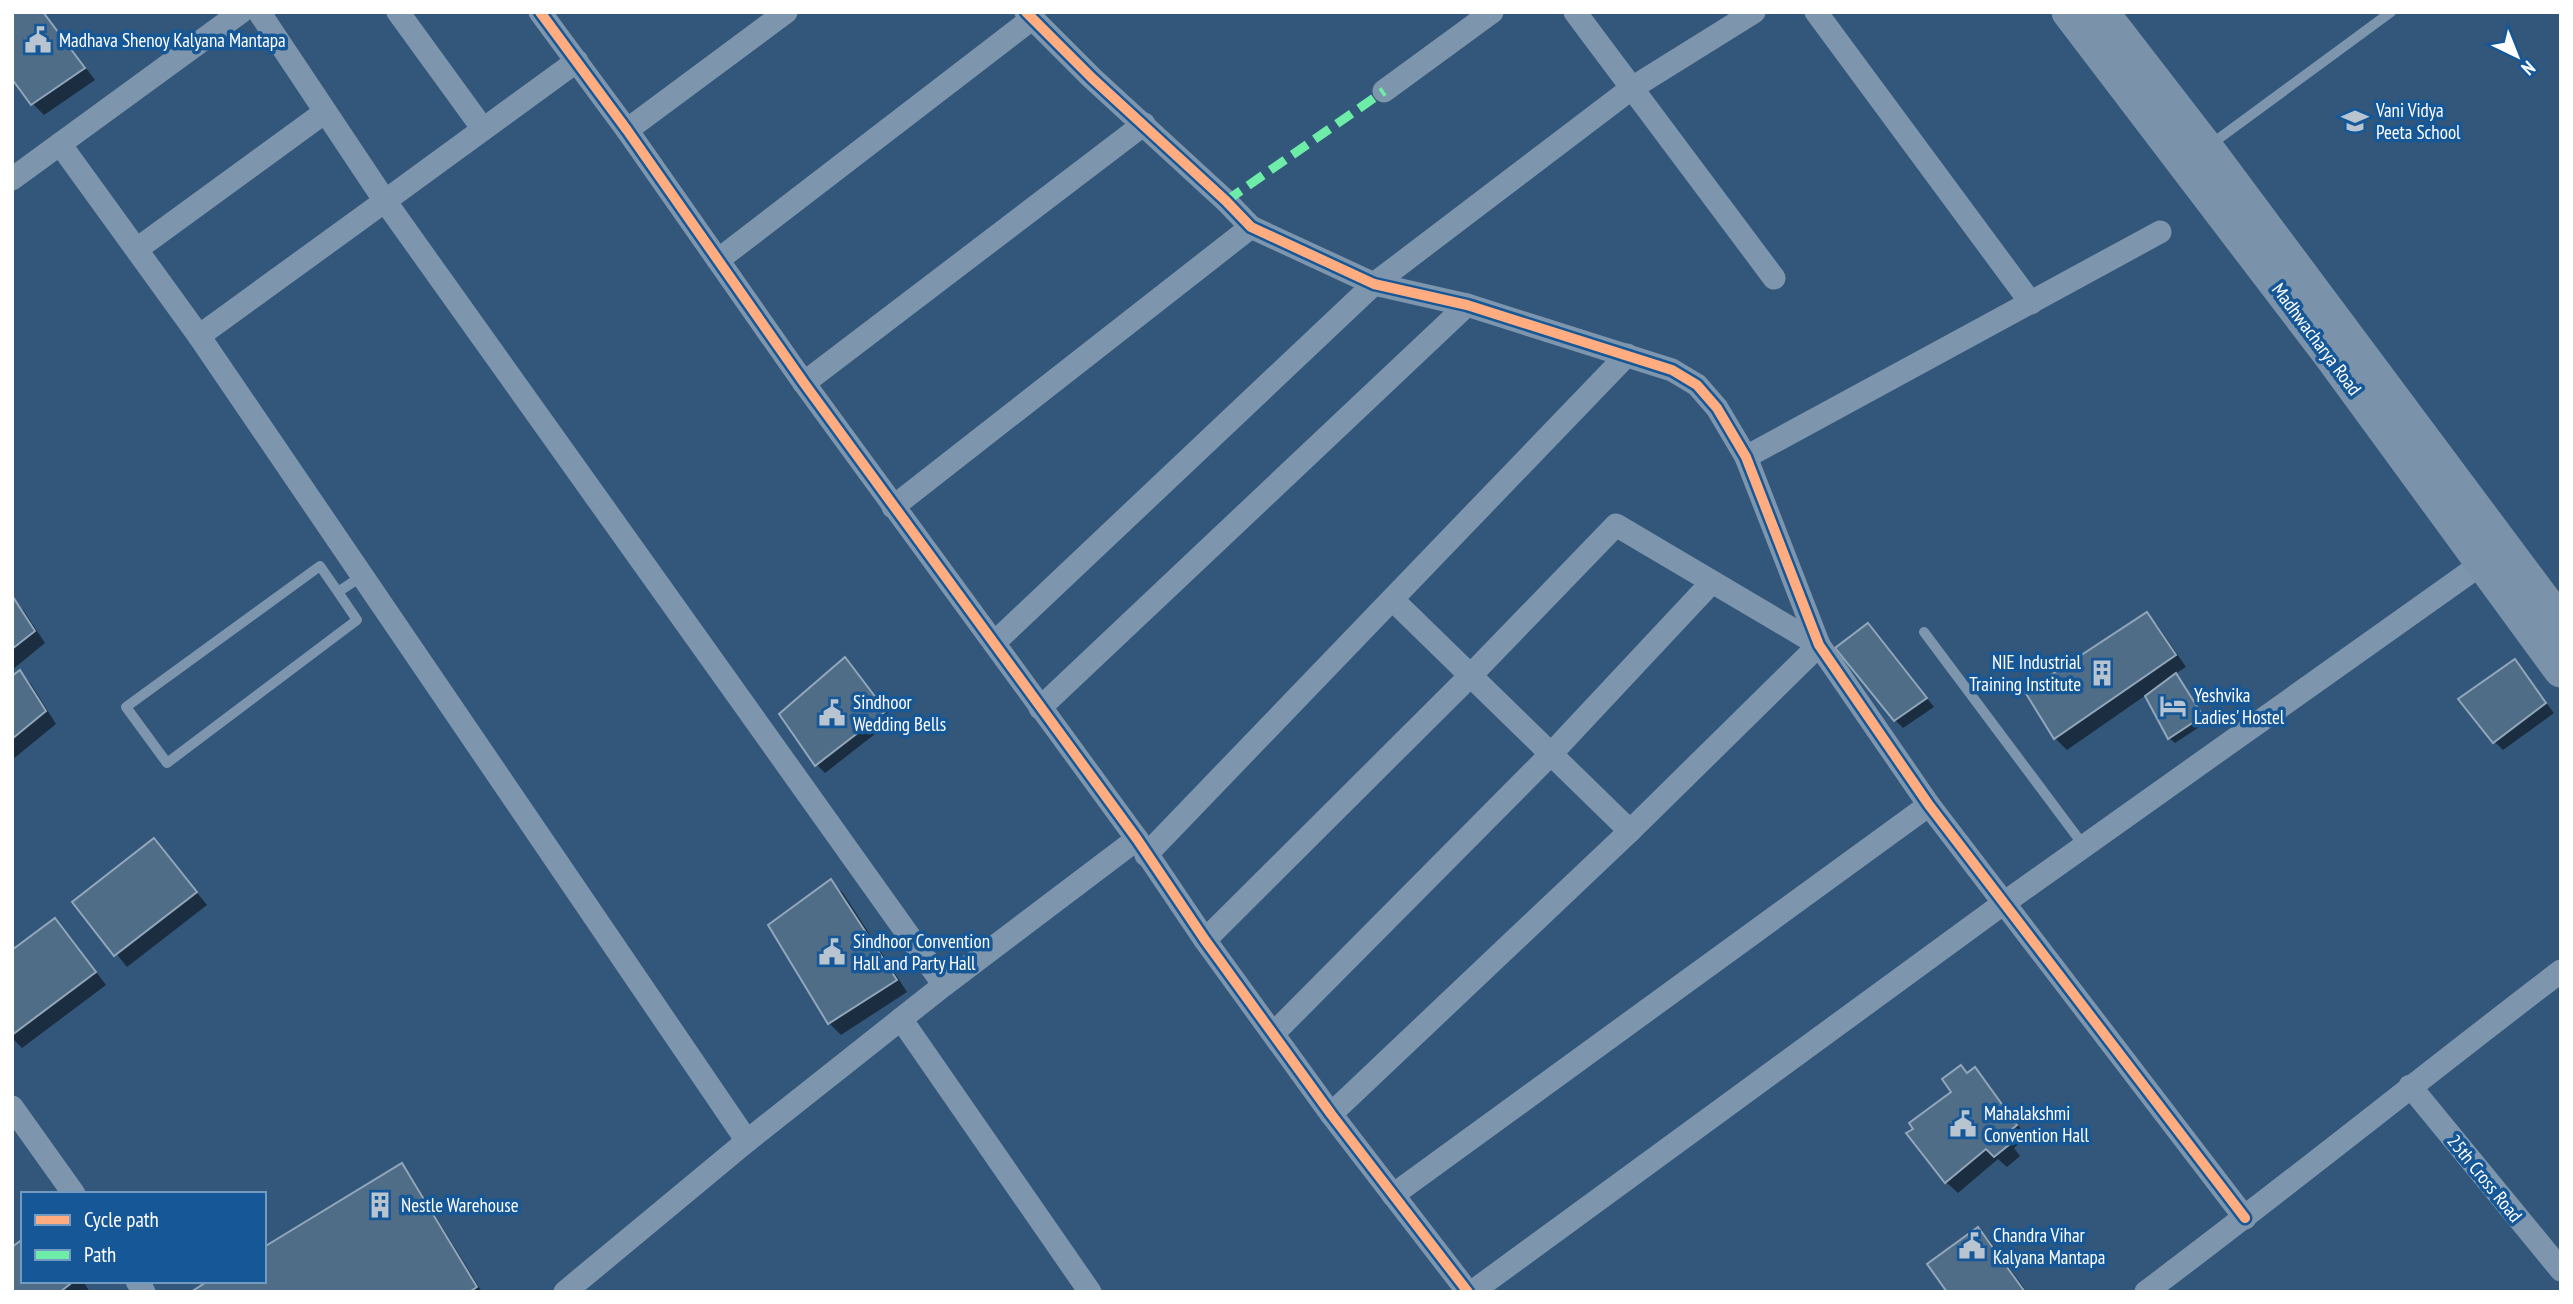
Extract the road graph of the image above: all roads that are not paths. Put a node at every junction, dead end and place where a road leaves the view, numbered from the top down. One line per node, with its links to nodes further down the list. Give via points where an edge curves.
1 (241, 12): 21 (street)
2 (259, 12): 17 (street)
3 (398, 12): 19 (street)
4 (540, 12): 14 (street)
5 (786, 12): 20 (street)
6 (1492, 12): 16 (street)
7 (1575, 12): 15 (street)
8 (1754, 12): 15 (street)
9 (1816, 12): 31 (street)
10 (2069, 12): 22 (main road, Madhwacharya Road)
11 (2101, 12): 22 (main road, Madhwacharya Road)
12 (2391, 12): 22 (lane)
13 (1030, 15): 18 (street); 28 (street)
14 (577, 61): 19 (street); 20 (street)
15 (1632, 89): 29 (street); 30 (street)
16 (1384, 91)
17 (325, 112): 24 (street); 27 (street)
18 (1144, 124): 25 (street); 35 (street)
19 (483, 129): 24 (street)
20 (627, 130): 28 (street)
21 (60, 144): 23 (street); 27 (street)
22 (2195, 156): 38 (main road, Madhwacharya Road, via 2329,353)
23 (12, 179)
24 (384, 201): 33 (street); 58 (street)
25 (1251, 227): 30 (street); 37 (street)
26 (2160, 232): 31 (street)
27 (136, 249): 33 (street)
28 (718, 260): 35 (street)
29 (1774, 278)
30 (1374, 284): 32 (street); 45 (street)
31 (2031, 303): 36 (street)
32 (1468, 305): 34 (street); 49 (street)
33 (200, 336): 39 (street)
34 (1627, 355): 36 (street, via 1672,370 1697,385 1717,408); 42 (street)
35 (804, 383): 37 (street)
36 (1746, 457): 46 (street)
37 (893, 507): 45 (street)
38 (2494, 555): 43 (main road, Madhwacharya Road); 47 (main road, Madhwacharya Road); 53 (street)
39 (362, 576): 41 (lane); 64 (street)
40 (1712, 582): 46 (street); 48 (street, via 1616,524); 50 (street)
41 (338, 592): 41 (lane, via 358,620 167,763 126,707 320,566)
42 (1393, 600): 48 (street); 54 (street)
43 (2561, 624)
44 (1924, 632): 53 (lane)
45 (994, 643): 49 (street)
46 (1819, 645): 51 (street); 52 (street)
47 (2561, 670)
48 (1471, 675): 50 (street); 56 (street)
49 (1040, 708): 54 (street)
50 (1551, 754): 52 (street); 60 (street)
51 (1929, 804): 55 (street); 66 (street)
52 (1630, 831): 63 (street)
53 (2084, 846): 55 (street)
54 (1142, 847): 56 (street); 58 (street)
55 (2004, 903): 67 (street); 71 (street)
56 (1205, 940): 60 (street)
57 (2561, 971): 61 (street)
58 (944, 985): 59 (street)
59 (901, 1019): 64 (street); 70 (street)
60 (1274, 1033): 63 (street)
61 (2410, 1086): 67 (street); 68 (street, 25th Cross Road)
62 (12, 1107): 65 (street)
63 (1331, 1114): 66 (street)
64 (747, 1141): 69 (street)
65 (73, 1192)
66 (1393, 1195): 71 (street)
67 (2245, 1218): 72 (street)
68 (2561, 1270)
69 (565, 1292)
70 (1090, 1292)
71 (1470, 1292)
72 (2146, 1292)

